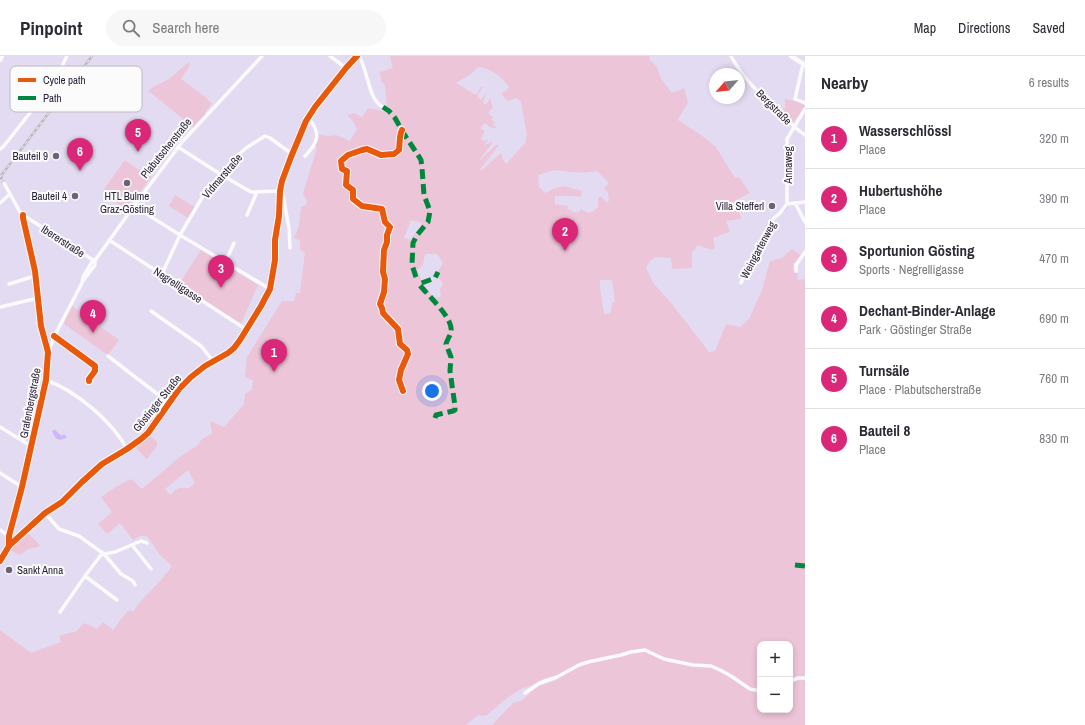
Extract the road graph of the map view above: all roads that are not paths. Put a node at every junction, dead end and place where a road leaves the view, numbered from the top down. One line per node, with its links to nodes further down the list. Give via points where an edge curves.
1 (2, 56): 8 (main road)
2 (67, 56): 10 (street)
3 (262, 56): 19 (street, Plabutscherstraße)
4 (330, 56): 11 (street)
5 (358, 56): 11 (street, Göstinger Straße); 13 (street, via 373,94)
6 (731, 56): 17 (street, Bergstraße, via 764,100)
7 (792, 56): 9 (main road)
8 (0, 60)
9 (804, 65): 12 (street, via 795,99)
10 (62, 66)
11 (346, 68): 16 (street, Göstinger Straße)
12 (805, 103)
13 (383, 107)
14 (805, 109): 17 (street, Annaweg)
15 (30, 112): 20 (street)
16 (308, 118): 21 (street, Göstinger Straße); 22 (street, via 316,129 316,135 313,148)
17 (794, 127): 18 (street, Bergstraße); 31 (street, Annaweg, via 787,140)
18 (805, 135)
19 (178, 147): 23 (street); 32 (street, Plabutscherstraße)
20 (0, 149)
21 (292, 154): 23 (street, Vidmarstraße, via 265,136 246,148); 25 (street, Göstinger Straße)
22 (304, 156)
23 (220, 174): 26 (street, via 251,192); 36 (street, Vidmarstraße, via 206,191)
24 (4, 183): 27 (street, Ibererstraße)
25 (280, 191): 26 (street); 39 (street, Göstinger Straße, via 289,228); 48 (street, Göstinger Straße, via 275,260)
26 (257, 192): 34 (street)
27 (10, 194): 29 (street); 33 (street, Ibererstraße)
28 (805, 202): 30 (street)
29 (0, 203)
30 (795, 203): 31 (street); 35 (street)
31 (787, 204): 46 (street, Weingartenweg, via 774,219 746,268)
32 (134, 206): 36 (street); 37 (street, Plabutscherstraße)
33 (23, 215): 41 (street, Ibererstraße); 45 (street, Grafenbergstraße)
34 (247, 215)
35 (805, 222)
36 (180, 235): 42 (street); 44 (street, Vidmarstraße)
37 (109, 240): 41 (street, Plabutscherstraße); 44 (street, Negrelligasse)
38 (234, 244): 42 (street)
39 (290, 248)
40 (805, 252): 43 (street, via 796,265)
41 (94, 260): 53 (street, Plabutscherstraße, via 95,265 83,281)
42 (225, 263): 48 (street)
43 (796, 271)
44 (162, 274): 52 (street, Negrelligasse)
45 (35, 276): 47 (street); 49 (street, Grafenbergstraße)
46 (741, 283)
47 (9, 284)
48 (270, 289): 52 (street, Göstinger Straße)
49 (38, 298): 50 (street); 53 (street, Grafenbergstraße, via 41,326)
50 (0, 307)
51 (151, 311): 55 (street, via 201,346)
52 (247, 330): 55 (street, Göstinger Straße, via 234,348)
53 (48, 352): 56 (street, Grafenbergstraße)
54 (108, 356): 57 (street, Göstinger Straße)
55 (213, 361): 57 (street, Göstinger Straße, via 191,377)
56 (46, 380): 59 (street, Grafenbergstraße); 60 (street, via 67,390 97,413 114,429)
57 (169, 403): 60 (street, Göstinger Straße, via 148,433)
58 (0, 427): 59 (street, Grafenbergstraße)
59 (31, 446): 62 (street, Grafenbergstraße)
60 (127, 449): 63 (street, Göstinger Straße, via 102,464 62,502)
61 (0, 473): 62 (street)
62 (22, 487): 65 (street, Grafenbergstraße)
63 (45, 513): 68 (street, Göstinger Straße); 69 (street, via 60,529 79,536)
64 (0, 530): 65 (street)
65 (9, 536): 68 (street, Grafenbergstraße)
66 (147, 543): 67 (street, via 141,541)
67 (132, 544): 69 (street); 71 (street)
68 (8, 546): 70 (street, Göstinger Straße)
69 (104, 554): 72 (street); 73 (street, via 121,574)
70 (0, 561)
71 (151, 569)
72 (85, 576): 74 (street); 75 (street)
73 (135, 585)
74 (117, 600)
75 (60, 612)
76 (805, 678): 77 (street)
77 (793, 679)
78 (757, 690): 79 (street, via 710,666 664,659 645,650 579,665)
79 (525, 693)

